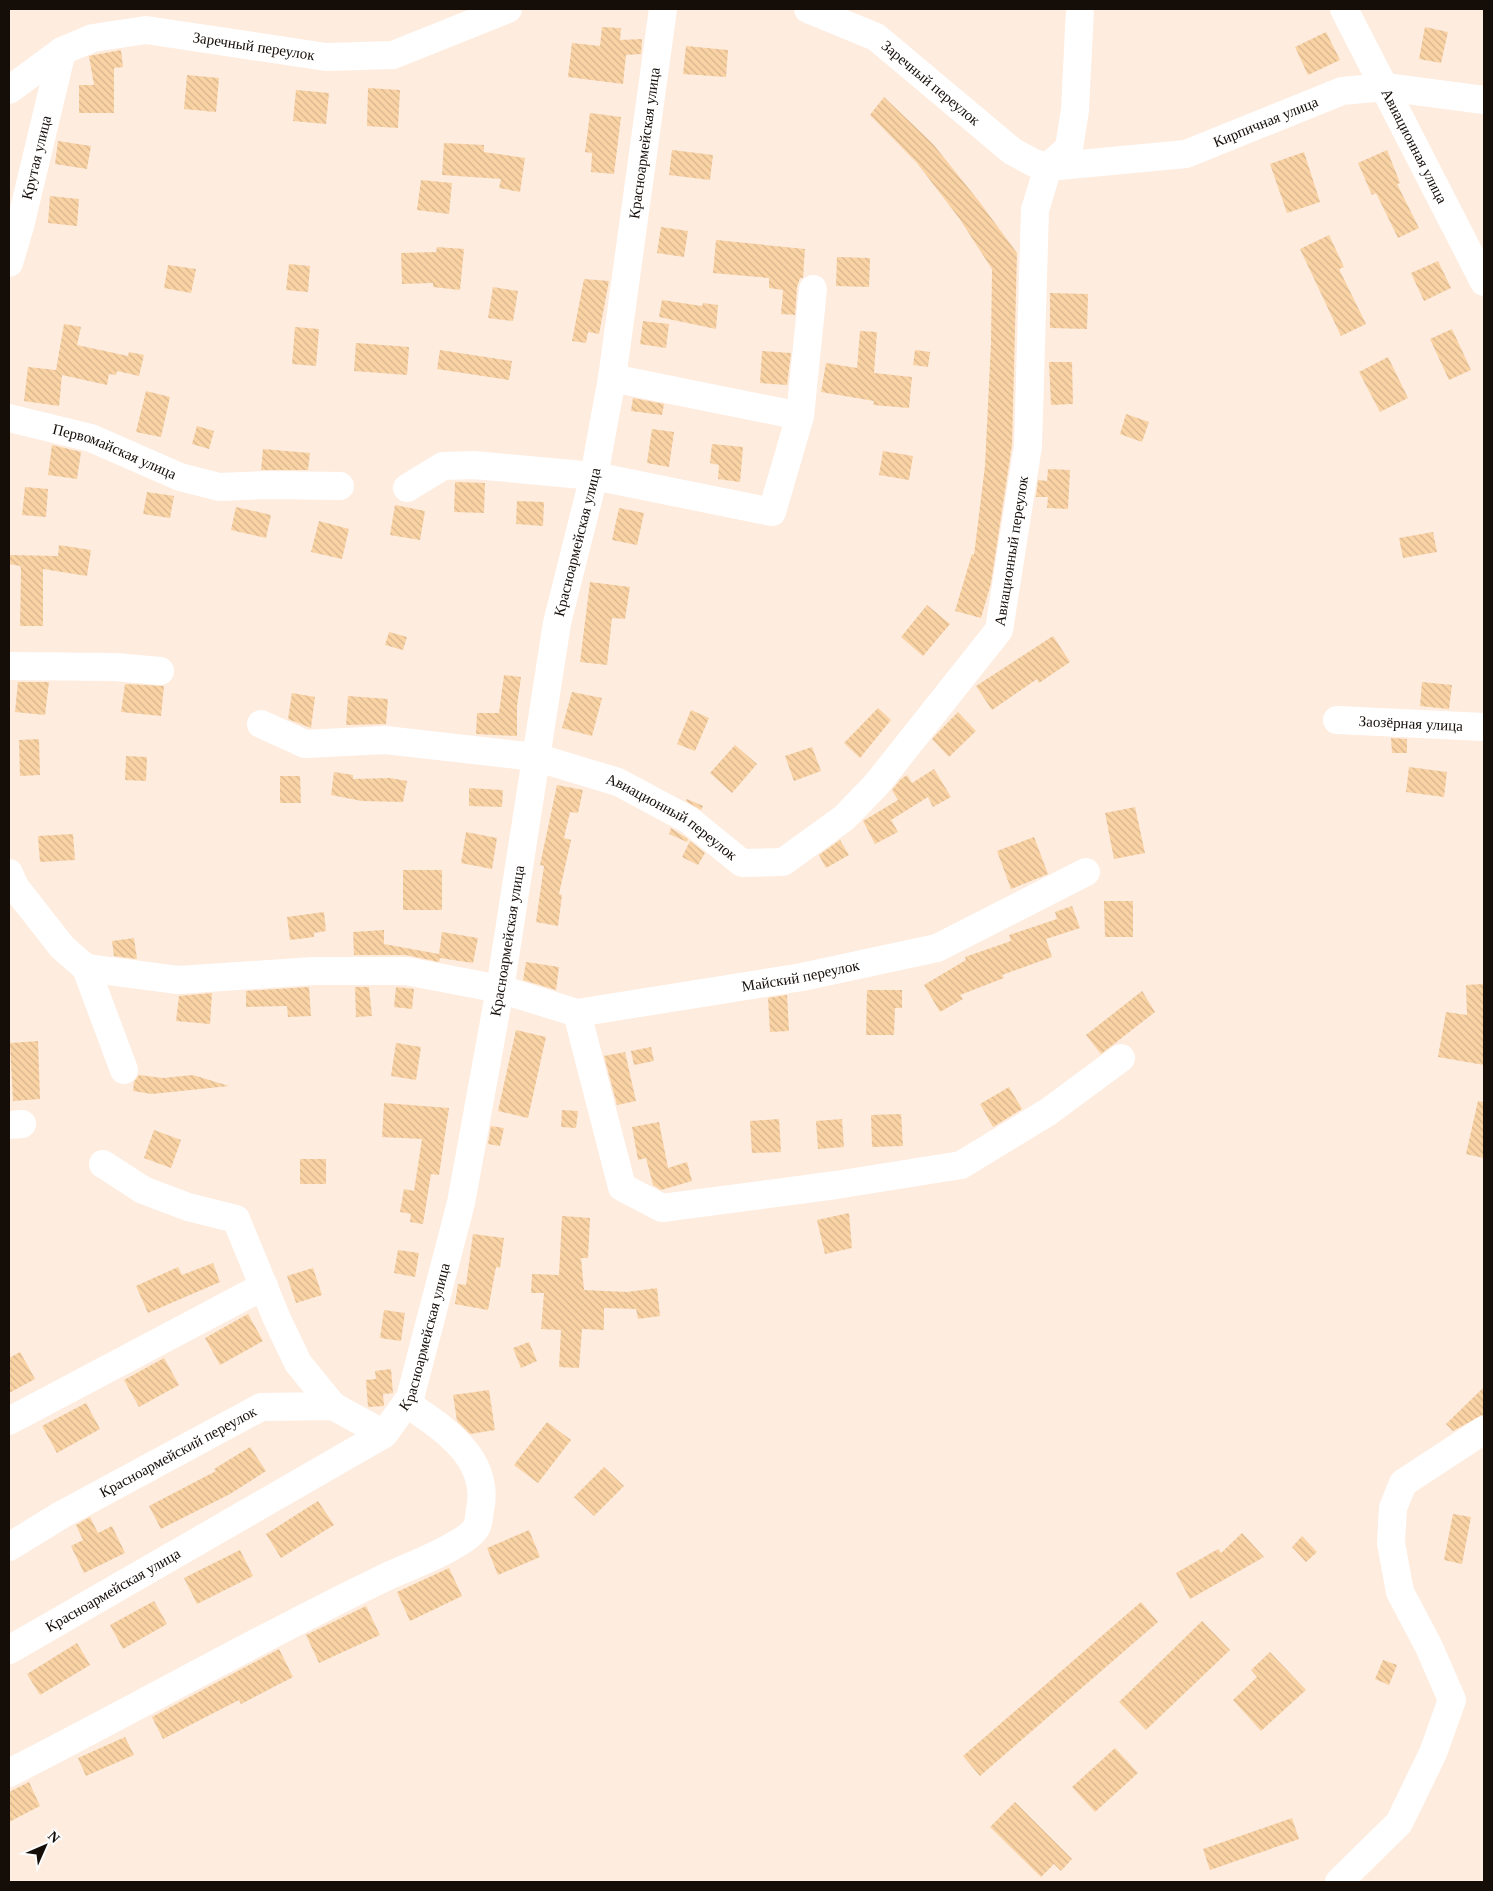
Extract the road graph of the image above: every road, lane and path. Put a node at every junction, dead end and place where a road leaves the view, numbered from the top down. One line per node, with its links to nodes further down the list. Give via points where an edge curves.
1 (508, 9): 6 (street, Заречный переулок, via 393,54 326,57)
2 (663, 9): 15 (street, Красноармейская улица)
3 (808, 9): 11 (street, Заречный переулок, via 876,37 1012,151)
4 (1080, 9): 11 (street, via 1075,110 1069,148)
5 (1344, 9): 8 (street, Авиационная улица)
6 (147, 19): 7 (street, Заречный переулок)
7 (62, 50): 9 (street, Заречный переулок); 12 (street, Крутая улица)
8 (1385, 87): 10 (street, Кирпичная улица); 11 (street, Кирпичная улица, via 1342,91 1186,154); 13 (street, Авиационная улица)
9 (9, 90)
10 (1484, 100)
11 (1048, 167): 26 (street, Авиационный переулок, via 1035,210 1028,446 999,630 876,785 844,818 783,862 742,863 689,820 618,782)
12 (9, 264)
13 (1484, 282)
14 (814, 289): 16 (street)
15 (612, 378): 16 (street); 18 (street, Красноармейская улица)
16 (800, 416): 18 (street, via 772,512)
17 (9, 418): 19 (street, Первомайская улица, via 91,438 180,477 219,487)
18 (594, 476): 20 (street, via 474,465 443,466); 26 (street, Красноармейская улица, via 557,623)
19 (340, 486)
20 (408, 488)
21 (9, 666): 22 (street, via 115,667)
22 (160, 671)
23 (1337, 720): 25 (street, Заозёрная улица)
24 (261, 724): 26 (street, Авиационный переулок, via 305,744 385,740)
25 (1484, 727)
26 (535, 756): 30 (street, Красноармейская улица)
27 (1086, 872): 31 (street, Майский переулок, via 936,948 802,977)
28 (9, 873): 29 (street, via 15,887 62,947)
29 (86, 968): 30 (street, Майский переулок, via 178,980 313,971 406,971); 33 (street)
30 (500, 989): 31 (street, Майский переулок); 36 (street, Красноармейская улица, via 461,1203 410,1398)
31 (577, 1013): 32 (street, via 622,1187 662,1208 961,1165 1048,1112)
32 (1121, 1058)
33 (124, 1070)
34 (103, 1164): 35 (street, via 144,1190 188,1207 236,1219)
35 (264, 1286): 37 (street, via 298,1363); 38 (street)
36 (406, 1403): 40 (street, Красноармейская улица); 43 (street, via 443,1428 465,1450 478,1472 483,1496 477,1528 456,1545 337,1601)
37 (333, 1406): 40 (street, Красноармейский переулок); 41 (street, Красноармейский переулок, via 261,1407 61,1515)
38 (9, 1420)
39 (1484, 1430): 44 (street, via 1403,1483 1393,1508 1391,1542 1400,1592 1452,1700 1433,1753 1399,1824)
40 (384, 1434): 42 (street, Красноармейская улица)
41 (9, 1547)
42 (9, 1650)
43 (9, 1773)
44 (1339, 1882)

